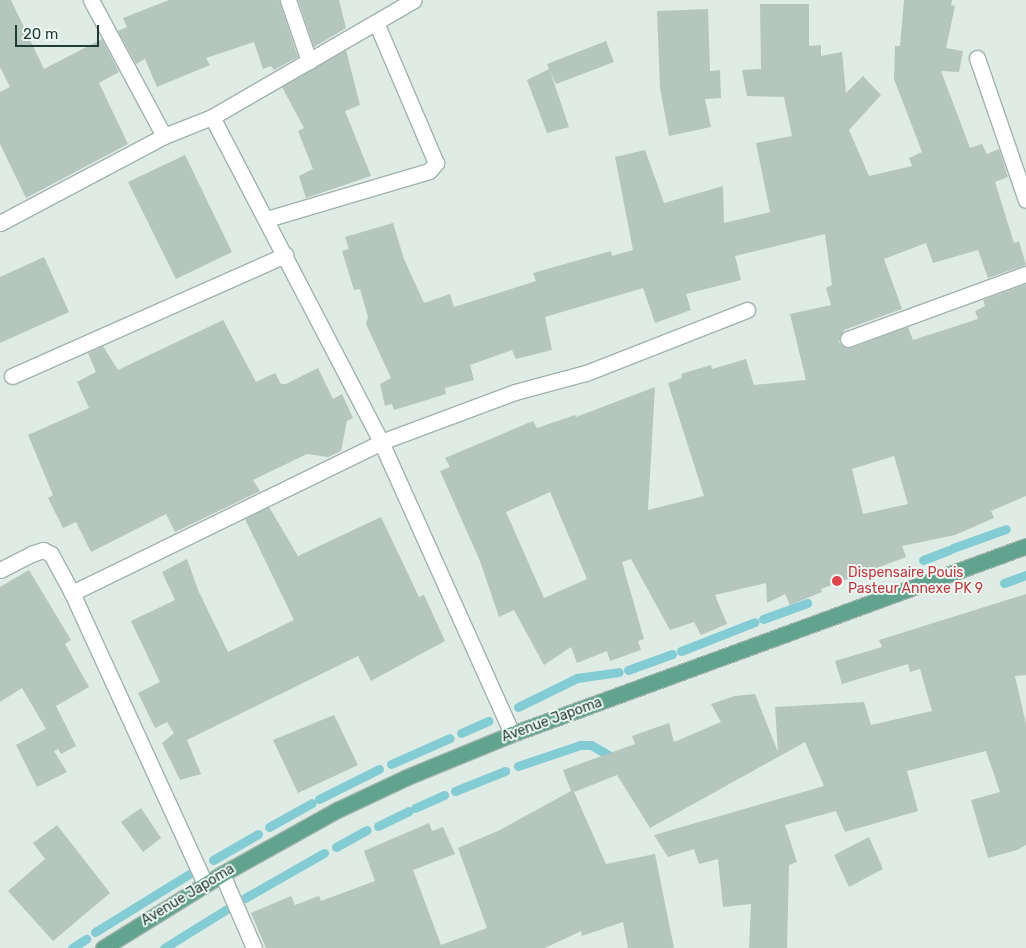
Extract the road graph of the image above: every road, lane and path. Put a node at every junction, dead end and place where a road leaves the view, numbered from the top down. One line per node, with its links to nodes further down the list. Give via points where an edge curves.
1 (91, 0): 8 (street)
2 (288, 0): 6 (street)
3 (414, 0): 4 (street)
4 (376, 22): 6 (street); 10 (street, via 436,163 429,171)
5 (977, 58): 9 (street)
6 (309, 61): 7 (street)
7 (212, 117): 8 (street); 10 (street)
8 (164, 136): 11 (street)
9 (1026, 200)
10 (267, 219): 12 (street)
11 (0, 223)
12 (285, 256): 16 (street); 17 (street)
13 (1026, 274): 15 (street)
14 (748, 310): 17 (street, via 586,373 515,392)
15 (848, 338)
16 (12, 376)
17 (381, 442): 20 (street); 21 (street)
18 (1026, 546): 21 (main road, Avenue Japoma)
19 (0, 570): 20 (street, via 43,550 51,554)
20 (72, 593): 23 (street)
21 (512, 734): 22 (main road, Avenue Japoma, via 337,810)
22 (222, 874): 23 (main road, Avenue Japoma); 25 (street)
23 (206, 884): 24 (main road, Avenue Japoma)
24 (103, 948)
25 (254, 948)

